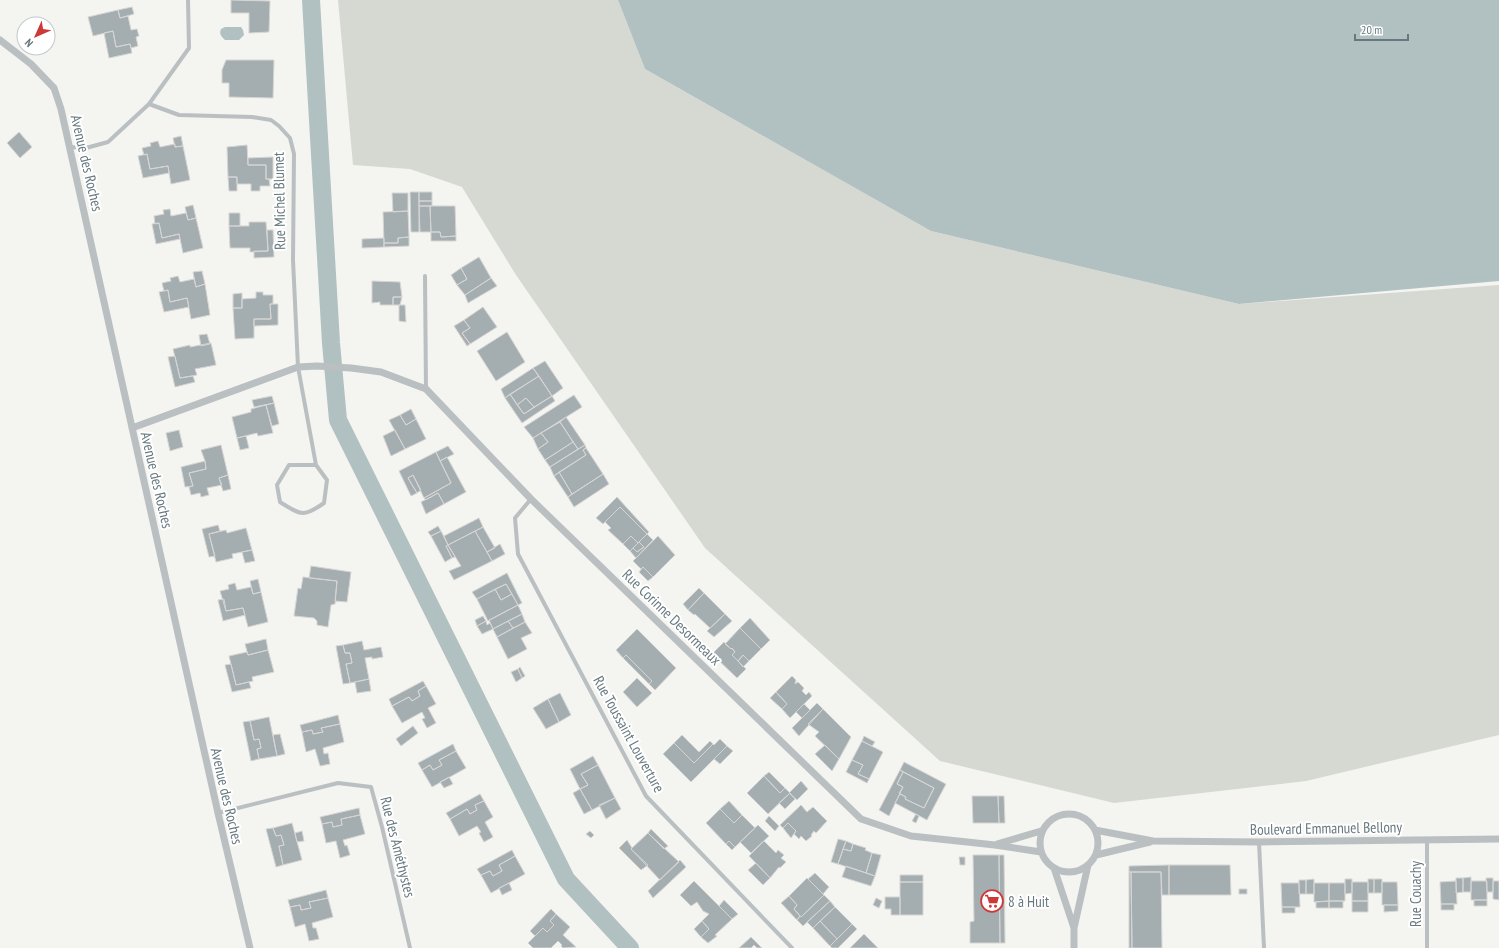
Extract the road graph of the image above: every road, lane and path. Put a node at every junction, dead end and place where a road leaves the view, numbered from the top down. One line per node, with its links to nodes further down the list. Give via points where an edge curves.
1 (188, 0): 3 (street, via 189,48)
2 (0, 40): 4 (street, Avenue des Roches, via 31,64 54,88 62,109)
3 (149, 104): 4 (street, via 108,142 86,148); 6 (street, Rue Michel Blumet, via 179,115 272,120 290,138 294,154 293,260)
4 (70, 148): 8 (street, Avenue des Roches)
5 (425, 276): 7 (street)
6 (298, 368): 7 (street, Rue Corinne Desormeaux, via 317,366 380,372); 8 (street); 9 (street, Rue Michel Blumet)
7 (426, 389): 10 (street, Rue Corinne Desormeaux)
8 (132, 428): 11 (street, Avenue des Roches)
9 (316, 465): 9 (street, via 289,465 276,486 280,502 299,513 312,512 324,503 327,480)
10 (531, 499): 18 (street, Rue Corinne Desormeaux, via 861,819 911,836); 26 (street, Rue Toussaint Louverture, via 516,518 518,554 646,796)
11 (218, 813): 24 (street, Avenue des Roches); 25 (street, Rue des Améthystes, via 338,783 371,787)
12 (1095, 830): 13 (street, via 1087,820 1076,814 1063,814 1054,817); 16 (street, Boulevard Emmanuel Bellony); 20 (street, via 1098,842)
13 (1042, 831): 18 (street, Rue Corinne Desormeaux); 19 (street, via 1039,840)
14 (1499, 839): 15 (street, Boulevard Emmanuel Bellony)
15 (1427, 840): 17 (street, Boulevard Emmanuel Bellony); 29 (street, Rue Couachy)
16 (1153, 841): 17 (street, Boulevard Emmanuel Bellony); 20 (street, Boulevard Emmanuel Bellony)
17 (1259, 842): 28 (street)
18 (995, 845): 19 (street, Rue Corinne Desormeaux)
19 (1041, 852): 22 (street)
20 (1096, 855): 21 (street)
21 (1088, 865): 22 (street, via 1077,871 1065,872); 23 (street)
22 (1054, 868): 23 (street)
23 (1074, 928): 27 (street)
24 (250, 948)
25 (410, 948)
26 (792, 948)
27 (1074, 948)
28 (1264, 948)
29 (1427, 948)

